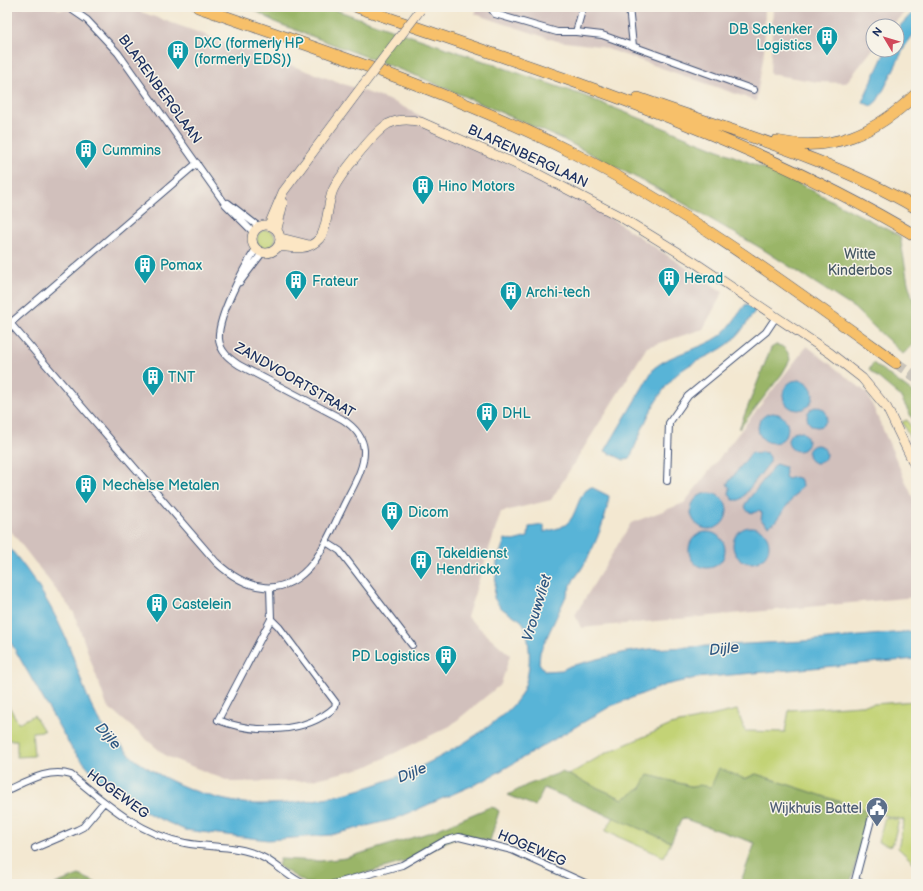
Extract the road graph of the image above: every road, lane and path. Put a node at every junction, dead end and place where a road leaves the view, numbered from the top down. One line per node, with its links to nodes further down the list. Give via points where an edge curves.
1 (68, 7): 14 (street, BLARENBERGLAAN, via 87,20 118,53)
2 (198, 7): 22 (highway, via 394,75 480,110 571,152 658,199 712,233)
3 (357, 7): 11 (highway)
4 (490, 7): 8 (street, via 495,14 501,16 557,32)
5 (583, 7): 8 (street)
6 (629, 7): 9 (street)
7 (421, 9): 16 (street, bridge, via 291,182 277,220)
8 (576, 32): 9 (street, via 596,33)
9 (633, 46): 10 (street)
10 (754, 90)
11 (608, 94): 13 (highway, via 628,94); 17 (highway, via 711,135 807,178)
12 (916, 94): 13 (highway, via 892,116 867,131 842,140 816,145 792,144 764,138 655,98)
13 (650, 102): 15 (highway, via 723,126 833,168)
14 (197, 163): 16 (street, BLARENBERGLAAN, via 221,196); 21 (street, ZANDVOORTSTRAAT)
15 (916, 208)
16 (264, 229): 18 (street); 19 (street, via 252,242)
17 (916, 236)
18 (280, 242): 19 (street, via 274,251); 20 (street, BLARENBERGLAAN, via 298,249 309,245 322,235 333,190 349,165 385,126 396,121 412,120 514,162 619,216)
19 (259, 251): 25 (street, ZANDVOORTSTRAAT, via 238,284 225,311 219,340 228,358 342,419 352,426 363,441 361,469)
20 (776, 317): 23 (street, BLARENBERGLAAN, via 853,371 875,392 887,408); 24 (street, via 766,332 688,396 669,423)
21 (9, 324): 26 (street, ZANDVOORTSTRAAT, via 216,562 244,583)
22 (896, 363)
23 (916, 468)
24 (667, 481)
25 (326, 542): 26 (street, ZANDVOORTSTRAAT, via 313,563 297,578); 28 (street, via 340,551)
26 (270, 588): 27 (street)
27 (271, 619): 27 (street, via 336,703 335,707 325,717 283,728 253,728 218,720)
28 (412, 645)
29 (7, 790): 30 (street, HOGEWEG, via 42,775 63,772 71,775)
30 (104, 802): 32 (street, via 78,830); 34 (street, HOGEWEG, via 154,833 184,843 243,850 261,856)
31 (872, 816): 33 (street)
32 (35, 848)
33 (855, 882): 37 (street)
34 (304, 884)
35 (333, 884): 36 (street, HOGEWEG, via 402,865 444,841 459,837 512,850)
36 (587, 884)
37 (864, 884)

